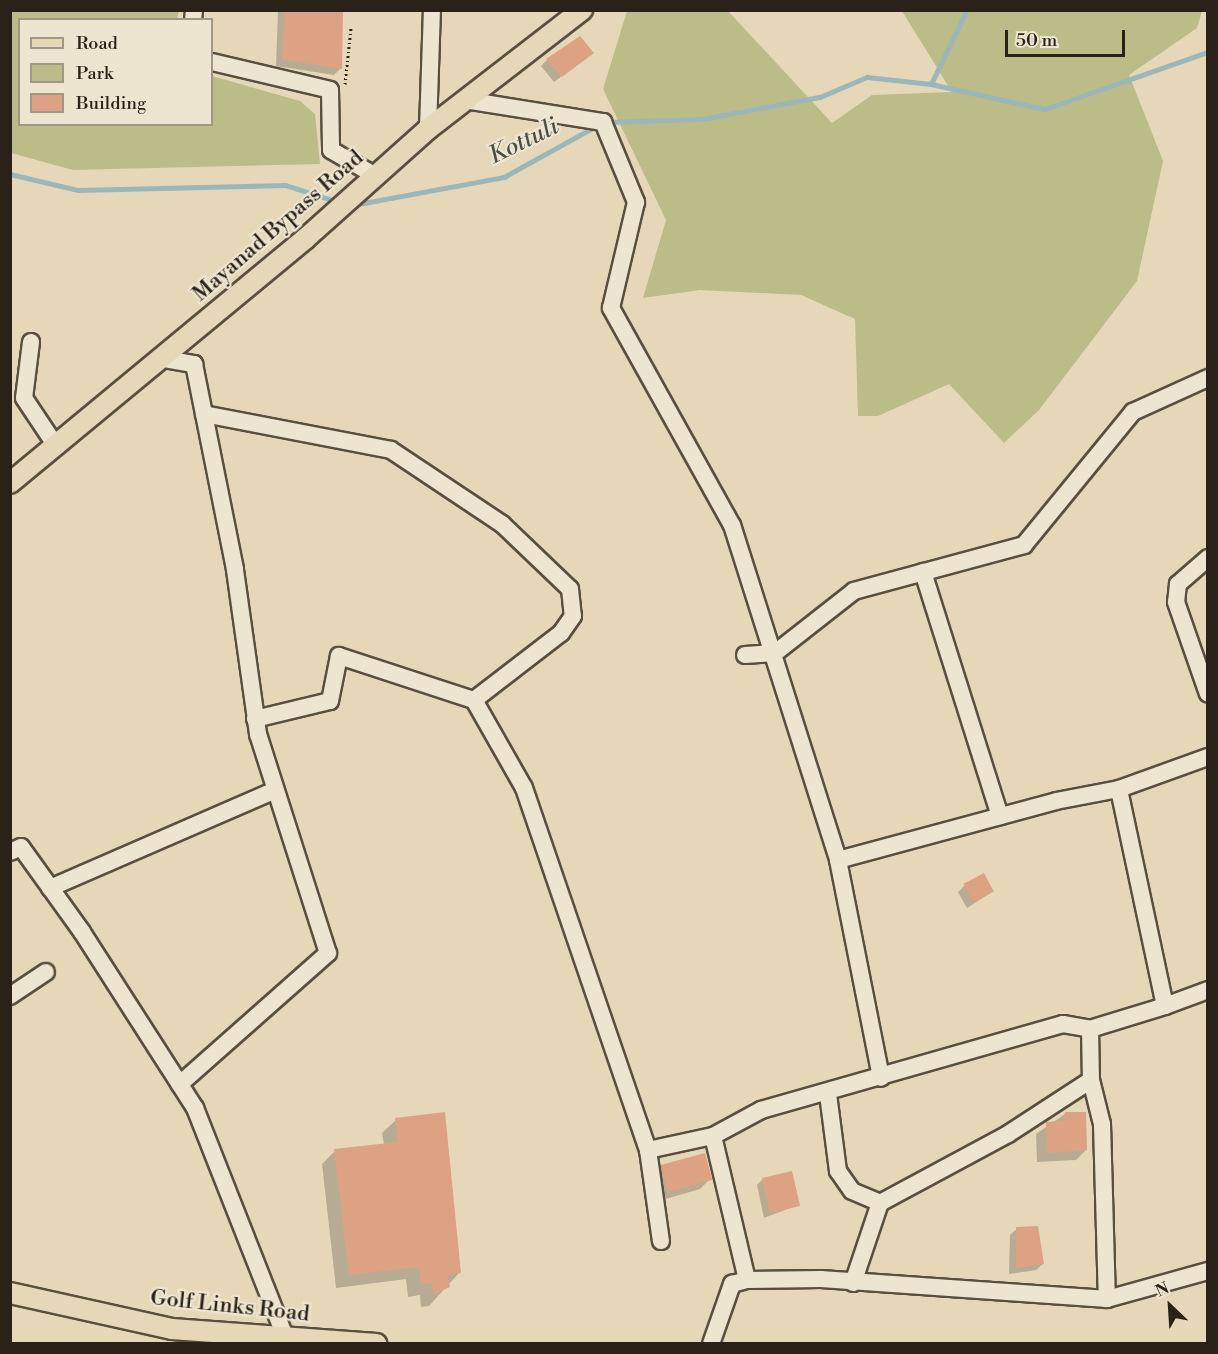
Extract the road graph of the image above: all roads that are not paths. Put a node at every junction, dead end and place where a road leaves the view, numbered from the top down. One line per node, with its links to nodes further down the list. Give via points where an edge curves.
1 (432, 10): 5 (street)
2 (582, 10): 4 (main road, Mayanad Bypass Road)
3 (213, 62): 6 (street, via 330,91 331,150)
4 (465, 100): 5 (main road, Mayanad Bypass Road); 15 (street, via 603,122 636,202 611,308 732,525)
5 (428, 129): 6 (main road, Mayanad Bypass Road)
6 (372, 177): 8 (main road, Mayanad Bypass Road, via 305,239)
7 (31, 342): 11 (street, via 24,398)
8 (159, 358): 10 (street, via 194,364); 11 (main road, Mayanad Bypass Road)
9 (1208, 378): 14 (street, via 1133,412 1024,545)
10 (204, 414): 18 (street, via 391,450 502,524 570,590 573,616 561,633); 19 (street, via 235,570)
11 (56, 446): 12 (main road, Mayanad Bypass Road)
12 (10, 483)
13 (1208, 558): 17 (street, via 1178,585 1176,602)
14 (923, 572): 15 (street, via 854,591); 23 (street)
15 (775, 653): 16 (street); 25 (street)
16 (745, 655)
17 (1208, 694)
18 (474, 700): 19 (street, via 339,656 330,701); 37 (street, via 524,788)
19 (255, 719): 22 (street)
20 (1208, 757): 21 (street)
21 (1119, 789): 23 (street); 30 (street)
22 (275, 790): 26 (street); 34 (street, via 328,953)
23 (1000, 816): 25 (street)
24 (10, 852): 26 (street, via 21,847)
25 (838, 860): 32 (street)
26 (50, 888): 34 (street)
27 (46, 972): 29 (street)
28 (1208, 990): 30 (street)
29 (10, 996)
30 (1165, 1006): 31 (street)
31 (1090, 1029): 32 (street, via 1063,1024); 33 (street)
32 (881, 1078): 35 (street)
33 (1091, 1080): 38 (street, via 1008,1134); 44 (street, via 1102,1124)
34 (180, 1084): 45 (street, via 195,1108)
35 (828, 1094): 36 (street, via 761,1110); 38 (street, via 838,1171 852,1191)
36 (713, 1136): 37 (street); 41 (street)
37 (648, 1150): 39 (street)
38 (880, 1203): 42 (street)
39 (661, 1241)
40 (1208, 1271): 44 (street)
41 (747, 1280): 42 (street); 48 (street, via 732,1284)
42 (853, 1283): 44 (street)
43 (10, 1293): 46 (main road, Golf Links Road, via 172,1329)
44 (1107, 1299)
45 (285, 1337): 46 (main road, Golf Links Road); 47 (main road, Golf Links Road)
46 (241, 1339)
47 (376, 1344)
48 (711, 1344)

